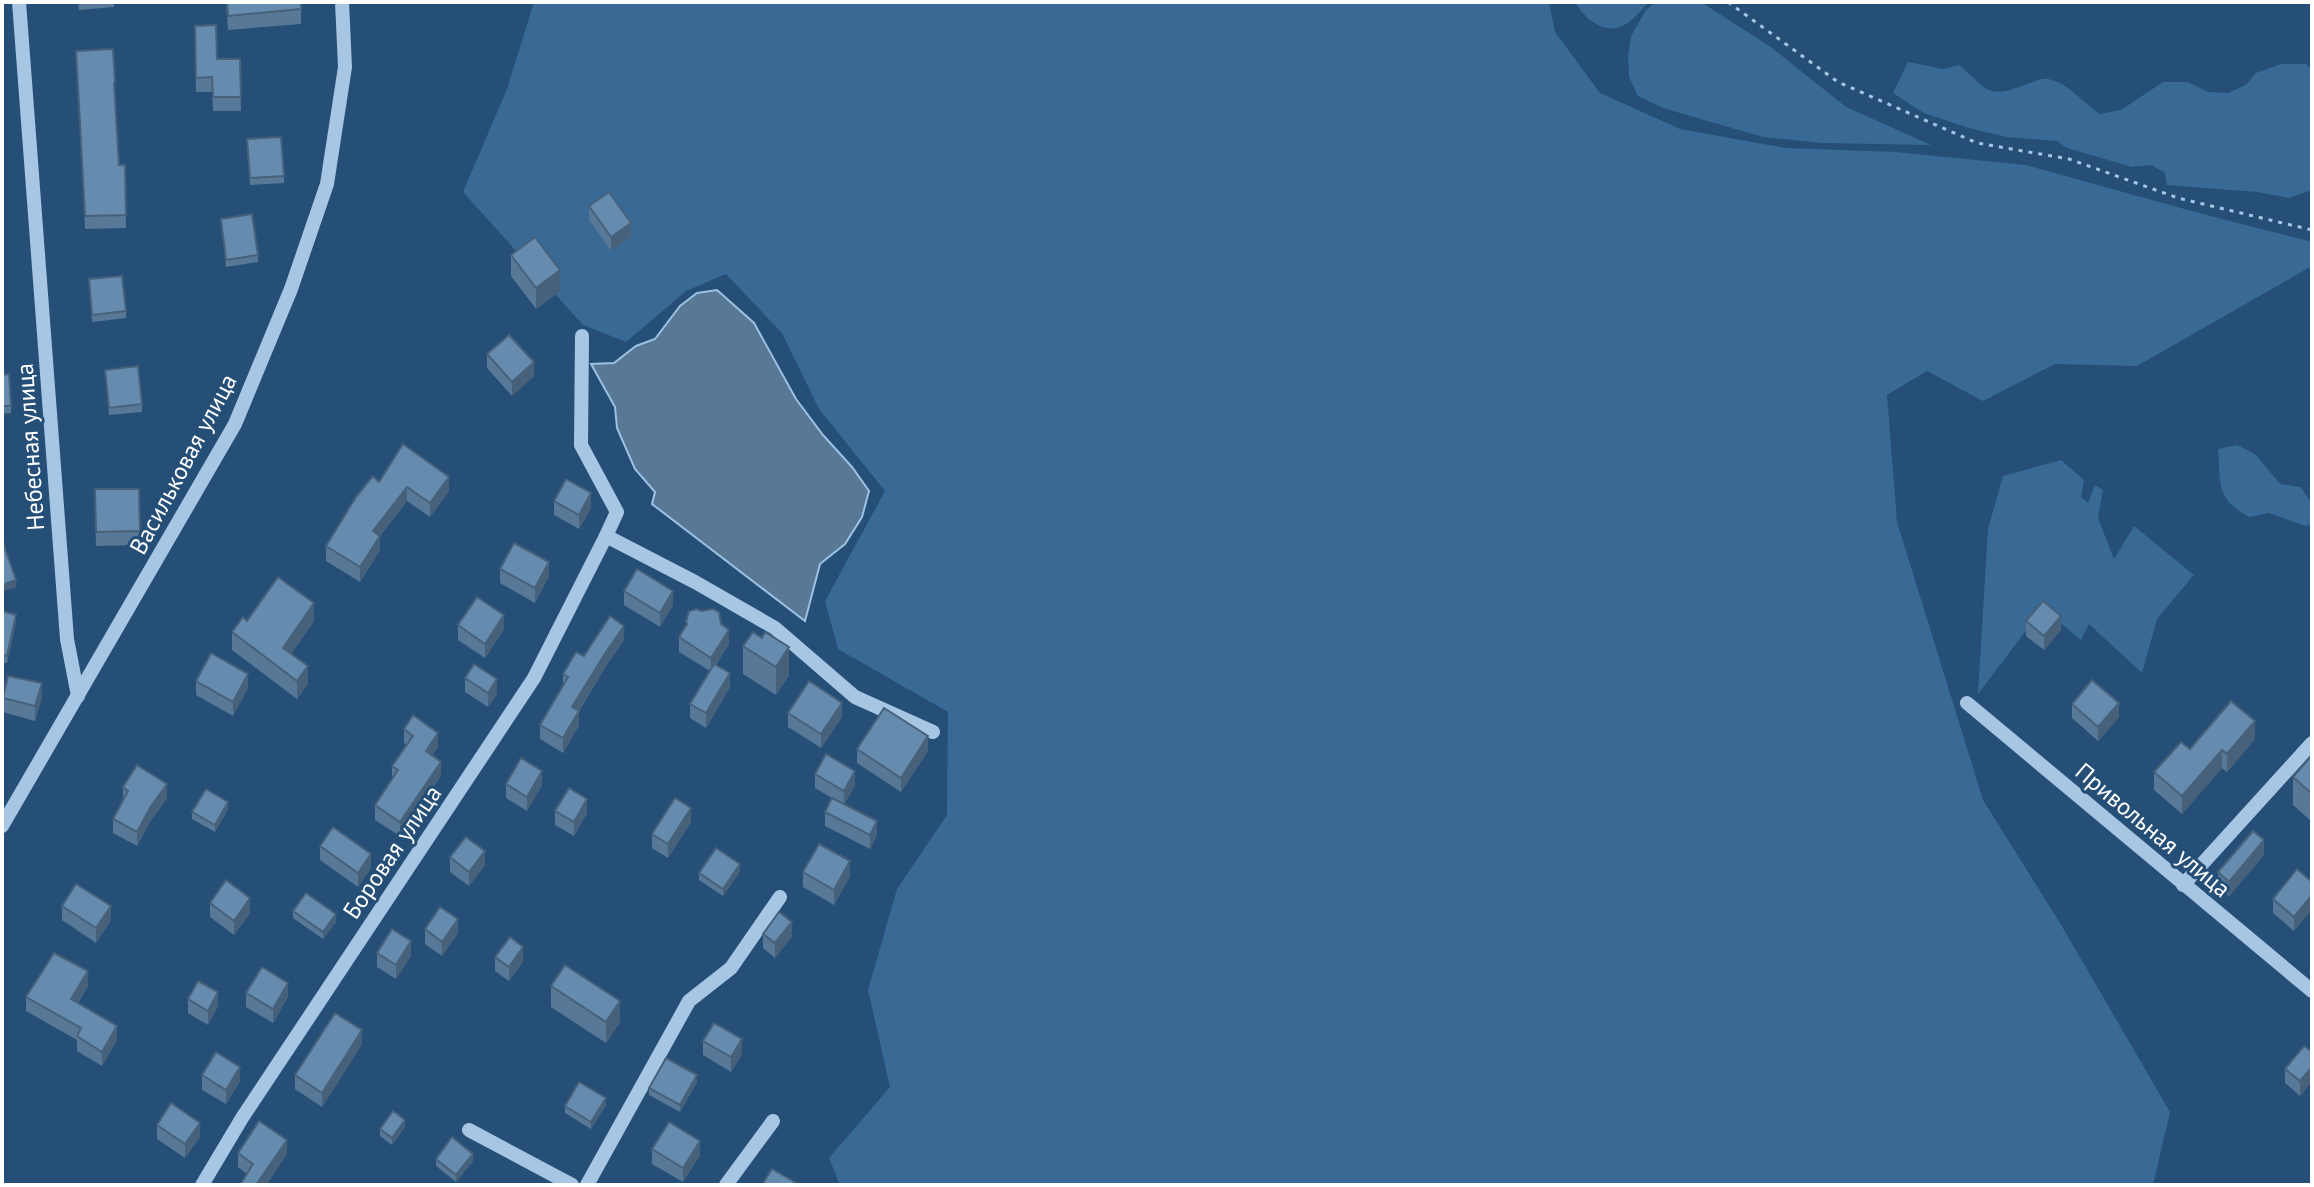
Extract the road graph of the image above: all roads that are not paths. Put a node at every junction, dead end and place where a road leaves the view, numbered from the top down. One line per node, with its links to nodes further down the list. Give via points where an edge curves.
1 (19, 2): 5 (street, Небесная улица, via 67,639)
2 (342, 2): 5 (street, Васильковая улица, via 345,67 327,184 291,289 235,424)
3 (582, 336): 4 (street, Боровая улица, via 581,445 617,512)
4 (606, 536): 7 (street, via 775,628 855,697); 15 (street, Боровая улица, via 534,678)
5 (78, 696): 9 (street, Васильковая улица)
6 (1967, 703): 10 (street, Привольная улица)
7 (933, 732)
8 (2312, 743): 10 (street)
9 (2, 826)
10 (2183, 885): 12 (street, Привольная улица)
11 (780, 897): 17 (street, via 731,968 689,1001)
12 (2312, 991)
13 (773, 1121): 18 (street)
14 (469, 1130): 16 (street)
15 (202, 1185)
16 (572, 1185)
17 (587, 1185)
18 (726, 1185)

